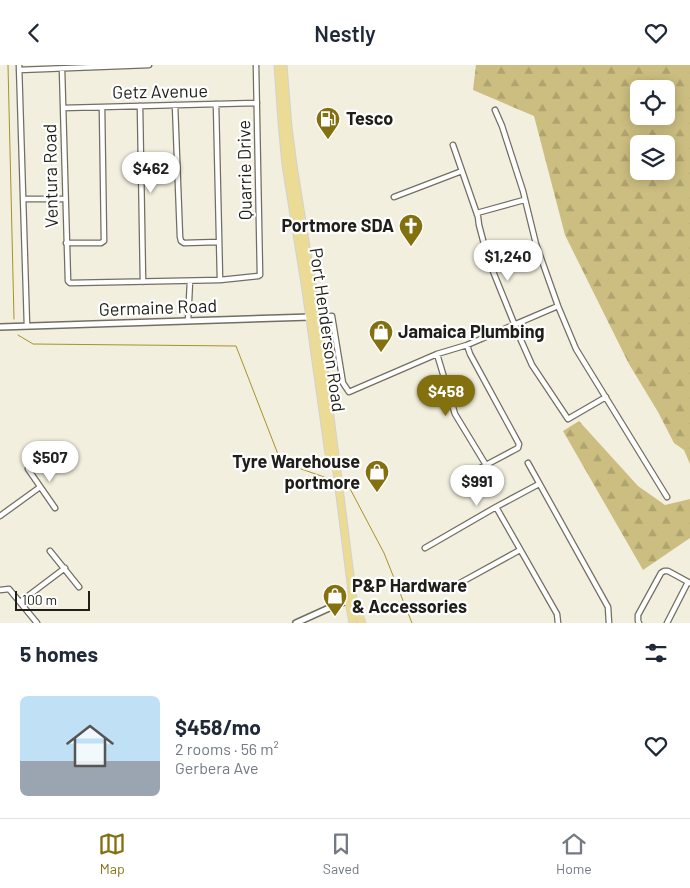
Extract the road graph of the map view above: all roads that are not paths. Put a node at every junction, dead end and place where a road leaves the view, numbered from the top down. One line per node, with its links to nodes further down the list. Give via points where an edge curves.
1 (139, 65): 2 (street); 6 (street)
2 (149, 65)
3 (256, 65): 9 (street, Quarrie Drive)
4 (278, 65): 29 (main road, Port Henderson Road, via 286,165)
5 (283, 65): 29 (main road, Port Henderson Road)
6 (99, 66): 8 (street)
7 (19, 68): 8 (street); 19 (street)
8 (62, 69): 14 (street, Ventura Road)
9 (257, 103): 10 (street, Getz Avenue); 25 (street, Quarrie Drive, via 260,275)
10 (216, 104): 11 (street, Getz Avenue); 23 (street)
11 (175, 105): 12 (street, Getz Avenue); 23 (street, via 181,241)
12 (140, 106): 13 (street, Getz Avenue); 27 (street)
13 (102, 107): 14 (street, Getz Avenue); 24 (street, via 104,241)
14 (63, 108): 20 (street, Ventura Road)
15 (495, 110): 21 (street)
16 (453, 145): 17 (street)
17 (462, 171): 18 (street); 22 (street)
18 (394, 197)
19 (23, 199): 20 (street); 32 (street)
20 (65, 199): 24 (street, Ventura Road)
21 (524, 200): 22 (street); 28 (street)
22 (477, 213): 31 (street, via 488,259)
23 (219, 242): 25 (street)
24 (66, 243): 27 (street, Ventura Road, via 68,283)
25 (220, 280): 26 (street)
26 (190, 281): 27 (street); 30 (street)
27 (143, 282)
28 (558, 306): 31 (street); 36 (street, via 576,349)
29 (313, 317): 30 (street, Germaine Road); 35 (street, via 332,316 342,377 349,392); 55 (main road, Port Henderson Road)
30 (188, 321): 32 (street, Germaine Road)
31 (514, 325): 34 (street); 36 (street, via 532,365 567,419)
32 (27, 326): 33 (street, Germaine Road)
33 (0, 327)
34 (467, 345): 35 (street); 38 (street, via 519,444 518,448)
35 (438, 354): 38 (street, via 455,414)
36 (606, 397): 43 (street)
37 (528, 463): 41 (street)
38 (486, 465): 40 (street)
39 (28, 469): 42 (street)
40 (469, 474)
41 (539, 484): 44 (street); 62 (street, via 608,607)
42 (40, 487): 45 (street); 46 (street)
43 (666, 497)
44 (496, 507): 47 (street); 48 (street)
45 (56, 508)
46 (0, 516)
47 (425, 548)
48 (520, 549): 51 (street); 61 (street, via 558,614)
49 (50, 551): 50 (street)
50 (64, 568): 53 (street); 56 (street)
51 (460, 583)
52 (689, 583): 63 (street, via 668,571 661,573 638,615); 64 (street)
53 (80, 587)
54 (0, 590): 56 (street, via 9,589)
55 (351, 599): 58 (street); 59 (main road); 60 (main road)
56 (20, 602): 57 (street)
57 (37, 623)
58 (296, 623)
59 (353, 623)
60 (362, 623)
61 (558, 623)
62 (609, 623)
63 (639, 623)
64 (667, 623)

